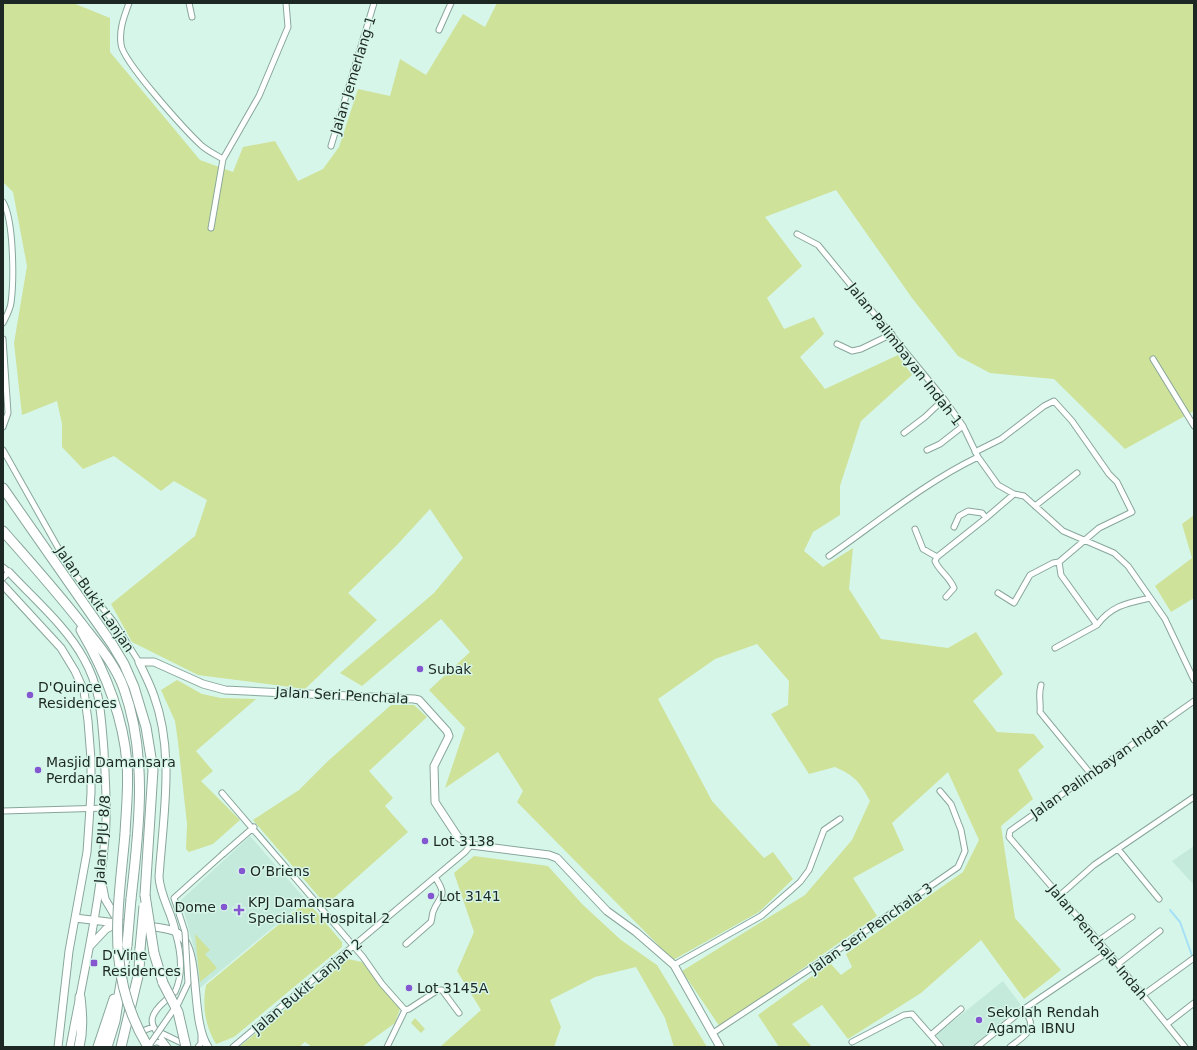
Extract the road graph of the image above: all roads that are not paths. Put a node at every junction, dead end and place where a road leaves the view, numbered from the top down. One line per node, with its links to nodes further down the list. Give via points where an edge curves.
1 (129, 3): 9 (street, via 121,26 120,46 164,106 203,147)
2 (189, 3): 6 (street)
3 (286, 3): 9 (street, via 288,27 259,96)
4 (374, 3): 8 (street, Jalan Jemerlang 1)
5 (451, 3): 7 (street)
6 (192, 17)
7 (439, 30)
8 (331, 146)
9 (223, 159): 11 (street)
10 (3, 202): 13 (street, via 10,221 13,287)
11 (211, 228)
12 (797, 234): 16 (street, Jalan Palimbayan Indah 1, via 818,245)
13 (9, 310): 14 (street); 15 (street)
14 (3, 314)
15 (3, 323)
16 (892, 334): 18 (street, via 852,351); 20 (street, Jalan Palimbayan Indah 1)
17 (3, 339): 23 (street, via 8,413)
18 (837, 344)
19 (1153, 359): 22 (street)
20 (944, 399): 21 (street, Jalan Palimbayan Indah 1); 24 (street)
21 (963, 426): 26 (street, via 940,444); 27 (street, Jalan Palimbayan Indah 1)
22 (1194, 426)
23 (3, 427)
24 (904, 432)
25 (3, 450): 49 (street, Jalan Bukit Lanjan, via 69,567 114,622)
26 (927, 450)
27 (977, 454): 30 (street, Jalan Palimbayan Indah 1, via 998,485); 36 (street, via 1054,401 1117,482 1132,512 1099,528); 37 (street, via 924,488)
28 (1077, 473): 31 (street)
29 (3, 488): 67 (highway, via 112,644 134,687 146,727 152,770)
30 (1014, 494): 31 (street, Jalan Palimbayan Indah 1, via 1024,496); 32 (street)
31 (1035, 506): 36 (street, Jalan Palimbayan Indah 1, via 1063,531)
32 (986, 518): 33 (street, via 982,513 968,511 959,516); 38 (street)
33 (954, 527)
34 (915, 529): 38 (street, via 923,549)
35 (3, 531): 43 (highway)
36 (1084, 540): 39 (street); 46 (street, Jalan Palimbayan Indah 1, via 1114,553 1128,566)
37 (830, 556)
38 (937, 556): 45 (street, via 936,565 950,579 954,588)
39 (1059, 562): 44 (street, via 1030,575 1014,603); 47 (street, via 1061,575)
40 (6, 569): 41 (street); 58 (street, Jalan PJU 8/8, via 71,639 84,659 95,684 101,703)
41 (3, 578)
42 (3, 585): 57 (street, Jalan PJU 8/8, via 61,648 84,691 90,743)
43 (57, 592): 86 (highway, bridge, via 115,669 124,688 135,726 139,762 137,852); 104 (highway, bridge, via 94,653 107,681 125,742 125,834 116,931 120,980 126,1003)
44 (998, 593)
45 (946, 597)
46 (1150, 598): 47 (street, via 1110,611); 50 (street, Jalan Palimbayan Indah 1, via 1165,618)
47 (1097, 625): 48 (street)
48 (1055, 648)
49 (139, 662): 63 (street, Jalan Seri Penchala, via 154,662 203,684 225,690 392,696 419,700 449,736 434,766 435,802 458,837); 75 (street, Jalan Bukit Lanjan, via 154,696 163,735 166,761 165,792 158,877)
50 (1194, 680)
51 (1042, 685): 53 (street, via 1038,697 1040,712)
52 (1194, 701): 53 (street, Jalan Palimbayan Indah)
53 (1090, 773): 62 (street, Jalan Palimbayan Indah, via 1010,830)
54 (940, 791): 99 (street, Jalan Seri Penchala 3, via 951,804 961,830 965,851 958,867 825,960)
55 (222, 792): 61 (street)
56 (1194, 797): 64 (street)
57 (90, 808): 58 (street); 59 (street); 71 (street, Jalan PJU 8/8, via 87,852)
58 (107, 808): 65 (street, Jalan PJU 8/8)
59 (3, 810)
60 (840, 819): 84 (street, via 824,830 817,853 800,882 761,916)
61 (254, 827): 79 (street); 87 (street, bridge, via 174,898 185,932)
62 (1009, 837): 68 (street, Jalan Penchala Indah)
63 (470, 845): 66 (street, Jalan Bukit Lanjan 2); 84 (street, via 557,858 607,911)
64 (1118, 849): 68 (street, via 1094,865); 69 (street)
65 (101, 876): 72 (street, Jalan PJU 8/8); 73 (street, via 105,899)
66 (435, 877): 78 (street, via 443,892 432,913 431,922); 79 (street, Jalan Bukit Lanjan 2)
67 (145, 895): 110 (highway, bridge, via 139,972); 113 (highway, bridge, via 154,953 163,983 178,1012)
68 (1059, 896): 77 (street, Jalan Penchala Indah)
69 (1159, 899)
70 (1132, 917): 77 (street)
71 (75, 918): 72 (street); 105 (street, Jalan PJU 8/8)
72 (94, 920): 73 (street); 80 (street, Jalan PJU 8/8)
73 (122, 923): 80 (street, via 106,929)
74 (155, 927): 75 (street)
75 (175, 931): 85 (street, via 180,949); 87 (street, Jalan Bukit Lanjan, via 190,951 193,964)
76 (1160, 931): 83 (street)
77 (1098, 941): 81 (street, Jalan Penchala Indah)
78 (406, 944)
79 (354, 946): 95 (street); 116 (street, Jalan Bukit Lanjan 2)
80 (89, 947): 90 (street, Jalan PJU 8/8)
81 (1108, 952): 83 (street, Jalan Penchala Indah); 94 (street)
82 (1194, 958): 89 (street)
83 (1118, 964): 89 (street, Jalan Penchala Indah)
84 (674, 965): 99 (street)
85 (181, 972): 87 (street, via 186,972); 88 (street)
86 (122, 975): 108 (highway); 109 (highway, via 115,1021)
87 (191, 982): 100 (street, Jalan Bukit Lanjan); 104 (street, bridge)
88 (175, 992)
89 (1143, 995): 97 (street, Jalan Penchala Indah)
90 (80, 997): 106 (street, Jalan PJU 8/8); 107 (highway, via 82,1033)
91 (166, 1000): 98 (street, via 152,1016)
92 (1194, 1003): 97 (street)
93 (961, 1009): 101 (street)
94 (1024, 1009): 120 (street); 121 (street, via 1032,1024 1030,1030)
95 (405, 1010): 96 (street, via 442,990); 117 (street)
96 (459, 1013)
97 (1167, 1024): 122 (street, Jalan Penchala Indah)
98 (154, 1029): 102 (street, via 145,1030); 112 (street); 113 (street)
99 (713, 1033): 118 (street)
100 (201, 1035): 114 (street); 115 (street, Jalan Bukit Lanjan)
101 (930, 1036): 103 (street, via 912,1014 904,1015); 119 (street)
102 (140, 1037)
103 (852, 1042)
104 (149, 1046): 111 (street, via 160,1042)
105 (58, 1047)
106 (70, 1047)
107 (79, 1047)
108 (98, 1047)
109 (107, 1047)
110 (121, 1047)
111 (164, 1047)
112 (168, 1047)
113 (188, 1047)
114 (198, 1047)
115 (208, 1047)
116 (233, 1047)
117 (387, 1047)
118 (720, 1047)
119 (941, 1047)
120 (977, 1047)
121 (1010, 1047)
122 (1185, 1047)

